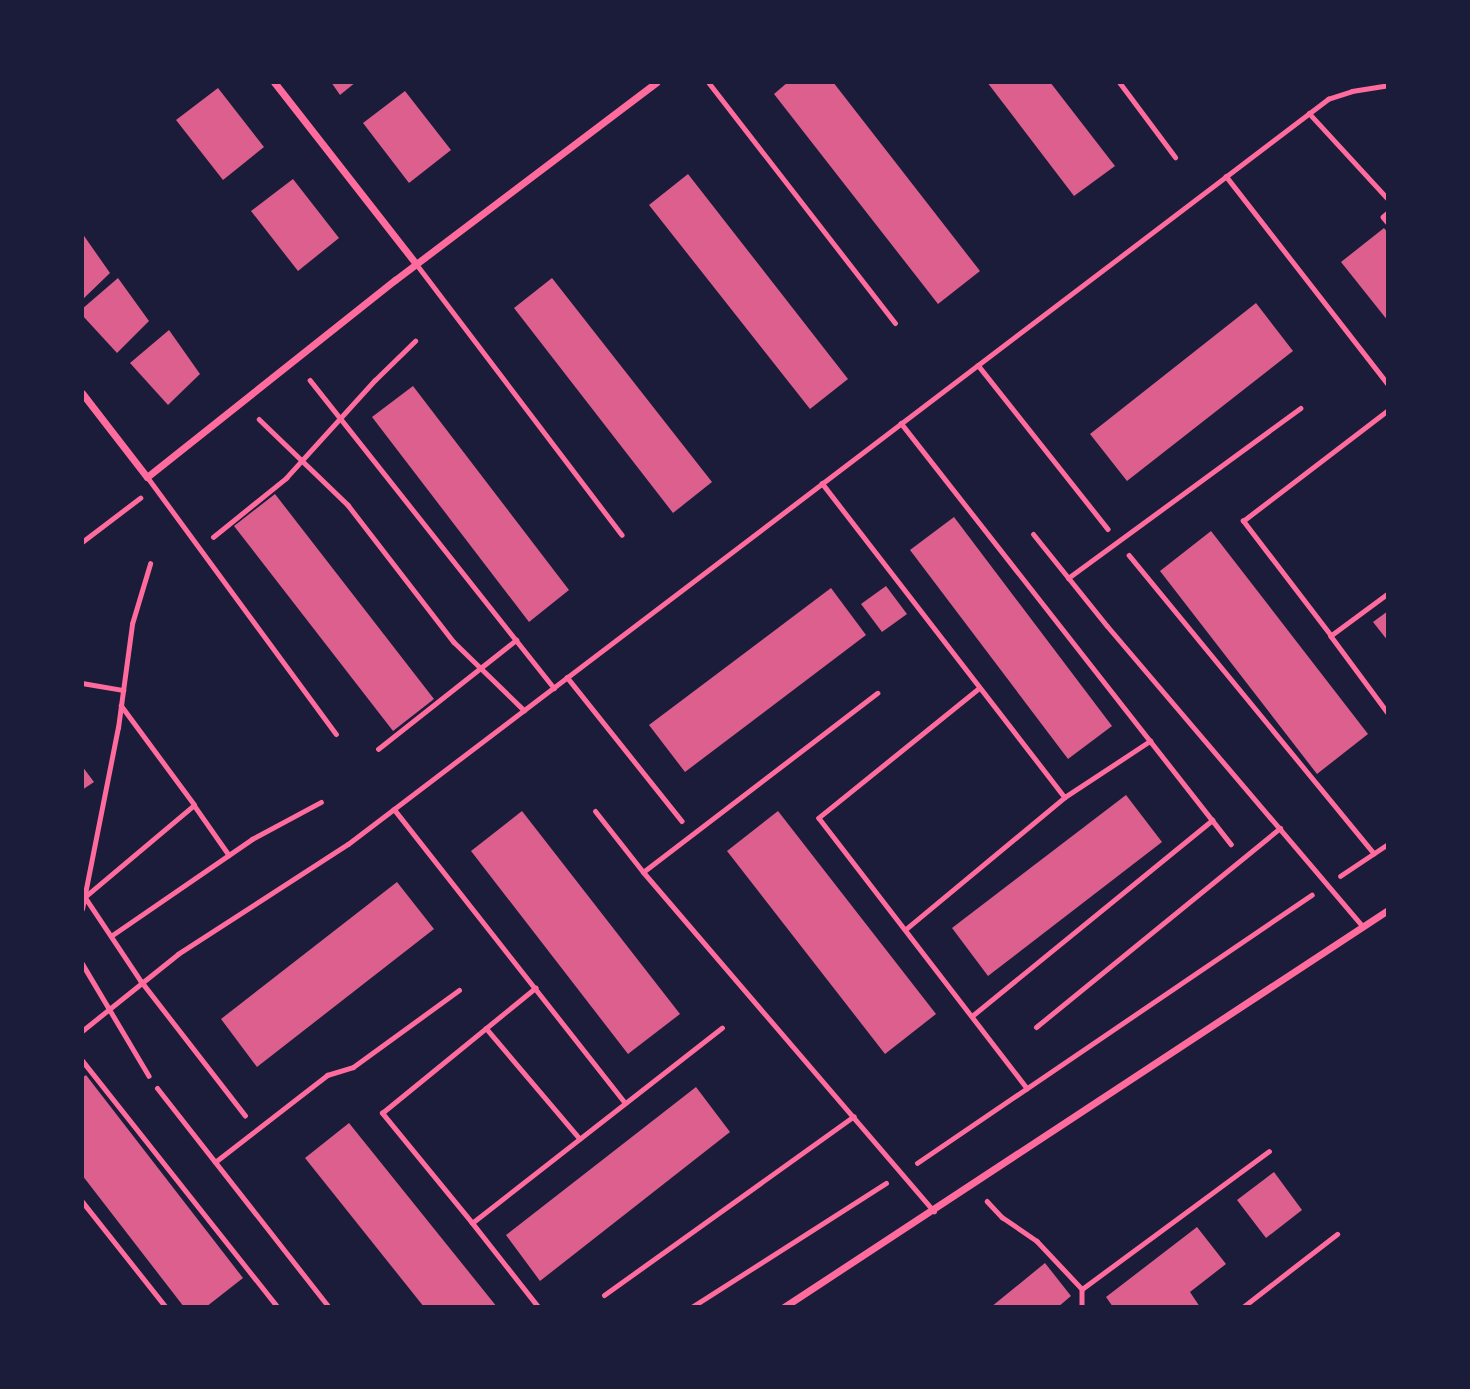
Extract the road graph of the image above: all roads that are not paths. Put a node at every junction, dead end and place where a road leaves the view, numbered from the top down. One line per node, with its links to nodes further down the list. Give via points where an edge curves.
1 (274, 82): 6 (street)
2 (657, 82): 6 (street)
3 (708, 82): 7 (lane)
4 (1119, 82): 5 (lane)
5 (1175, 157)
6 (416, 264): 10 (street); 12 (lane)
7 (895, 323)
8 (82, 394): 10 (street)
9 (1300, 408): 13 (lane)
10 (147, 477): 15 (lane)
11 (1033, 534): 13 (lane)
12 (622, 535)
13 (1068, 578): 17 (lane)
14 (877, 693): 18 (lane)
15 (336, 734)
16 (595, 811): 18 (lane)
17 (1280, 828): 20 (lane); 22 (lane)
18 (643, 872): 24 (lane)
19 (1388, 910): 20 (street)
20 (1363, 927): 26 (street)
21 (459, 990): 25 (lane, via 353,1068 327,1075)
22 (1036, 1027)
23 (157, 1088): 25 (lane)
24 (854, 1116): 26 (lane); 27 (lane)
25 (215, 1162): 28 (lane)
26 (934, 1211): 29 (street)
27 (604, 1295)
28 (329, 1307)
29 (784, 1307)

